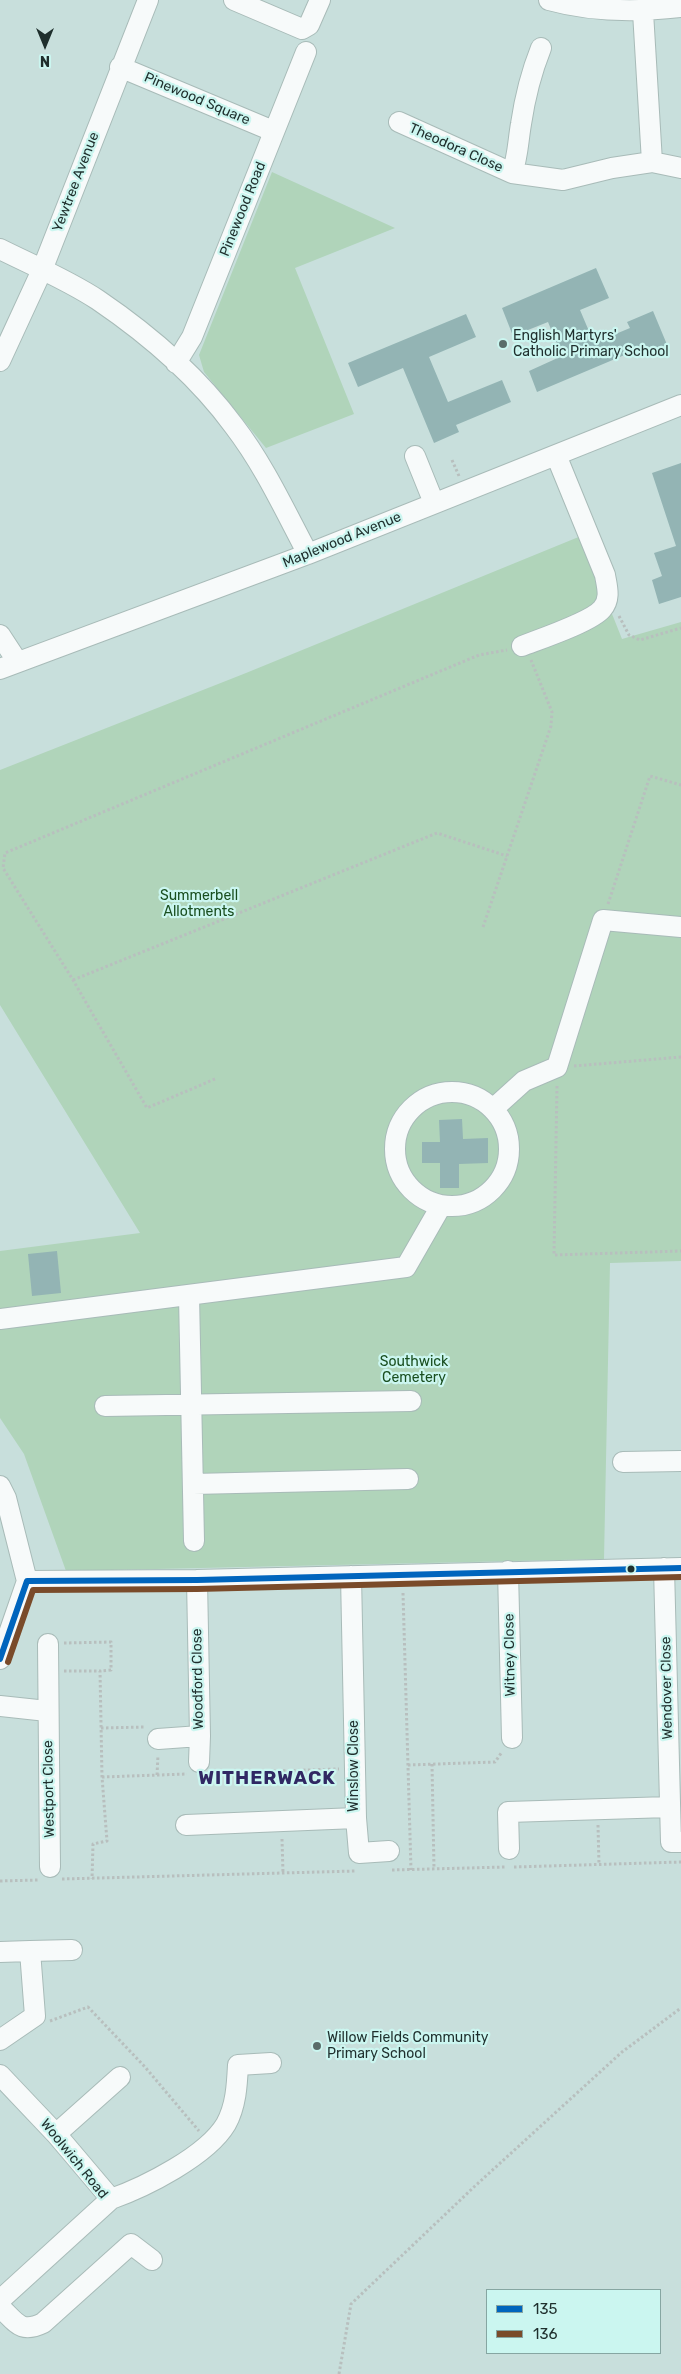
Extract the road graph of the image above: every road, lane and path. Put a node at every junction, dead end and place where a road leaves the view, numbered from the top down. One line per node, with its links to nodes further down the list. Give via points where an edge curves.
1 (148, 0): 10 (street, Yewtree Avenue)
2 (234, 0): 5 (street)
3 (320, 0): 5 (street, via 309,25 302,29)
4 (550, 0): 7 (street, via 567,5)
5 (272, 7)
6 (681, 7): 7 (street)
7 (643, 12): 13 (street)
8 (541, 48): 15 (street, Theodora Close, via 530,76 518,155)
9 (306, 52): 12 (street, Pinewood Road)
10 (120, 67): 12 (street, Pinewood Square); 17 (street, Yewtree Avenue)
11 (399, 122): 15 (street, Theodora Close)
12 (274, 131): 19 (street, Pinewood Road, via 192,337)
13 (652, 162): 14 (street, Theodora Close); 15 (street, Theodora Close, via 563,180)
14 (681, 168)
15 (512, 173)
16 (0, 250): 17 (street)
17 (42, 270): 18 (street, Yewtree Avenue); 19 (street, via 97,299)
18 (0, 361)
19 (176, 363): 24 (street, via 234,425 259,462)
20 (681, 405): 21 (street, Maplewood Avenue)
21 (556, 454): 23 (street, Maplewood Avenue); 25 (street, via 605,576)
22 (414, 456): 23 (street)
23 (434, 503): 24 (street, Maplewood Avenue)
24 (308, 554): 29 (street, Maplewood Avenue)
25 (608, 596): 26 (path, via 629,635 640,640); 28 (street, via 603,609 590,618)
26 (681, 628)
27 (0, 635): 29 (street)
28 (524, 646): 31 (path, via 552,712 551,726); 35 (path, via 480,655 5,853 3,868)
29 (8, 665)
30 (681, 785): 32 (path, via 650,776)
31 (507, 856): 34 (path); 35 (path, via 438,833)
32 (603, 920): 33 (street); 37 (street)
33 (681, 926)
34 (482, 927)
35 (73, 980): 38 (path, via 147,1108)
36 (681, 1057): 37 (path)
37 (557, 1067): 39 (street, via 524,1081); 41 (path, via 554,1255)
38 (215, 1079)
39 (492, 1109): 40 (street, via 503,1123 509,1141 509,1159 503,1176 492,1191 477,1201); 40 (street, via 477,1098 458,1092 439,1094 421,1101 402,1123 395,1150 398,1169 408,1186)
40 (441, 1206): 42 (street, via 406,1267)
41 (681, 1251)
42 (190, 1294): 43 (street); 45 (street)
43 (0, 1319)
44 (411, 1400): 45 (street)
45 (192, 1404): 46 (street); 50 (street)
46 (105, 1406)
47 (681, 1461): 48 (street)
48 (623, 1462)
49 (408, 1479): 50 (street)
50 (193, 1484): 52 (street)
51 (0, 1486): 58 (street)
52 (194, 1541)
53 (673, 1568): 54 (street); 73 (street, Wendover Close)
54 (508, 1571): 55 (street); 66 (street, Witney Close)
55 (403, 1574): 56 (street); 69 (path)
56 (350, 1576): 57 (street); 70 (street, Winslow Close)
57 (197, 1580): 58 (street); 65 (street, Woodford Close)
58 (27, 1581): 60 (street)
59 (48, 1644): 61 (street, Westport Close); 62 (path, via 111,1642 111,1670)
60 (0, 1659)
61 (47, 1671): 62 (path); 64 (street, Westport Close)
62 (100, 1671): 72 (path)
63 (0, 1706): 64 (street)
64 (47, 1710): 88 (street, Westport Close)
65 (200, 1736): 67 (street, Woodford Close); 71 (street)
66 (512, 1738): 68 (path, via 495,1762)
67 (158, 1740)
68 (432, 1764): 69 (path); 83 (path)
69 (408, 1765): 85 (path)
70 (355, 1769): 71 (path); 75 (street, Winslow Close)
71 (200, 1770): 72 (path)
72 (102, 1777): 89 (path, via 107,1841 93,1844)
73 (669, 1807): 74 (street); 78 (street, Wendover Close, via 671,1842)
74 (598, 1809): 79 (street, via 508,1812); 82 (path)
75 (356, 1818): 76 (street, Winslow Close); 80 (street, via 359,1852)
76 (281, 1821): 77 (street, Winslow Close); 87 (path)
77 (186, 1825)
78 (681, 1842)
79 (508, 1849)
80 (389, 1851)
81 (681, 1862): 82 (path)
82 (600, 1865): 83 (path)
83 (434, 1869): 85 (path)
84 (382, 1870): 85 (path)
85 (411, 1870)
86 (362, 1871): 87 (path)
87 (283, 1873): 89 (path)
88 (51, 1875): 89 (path); 90 (path)
89 (92, 1879)
90 (0, 1881)
91 (72, 1950): 92 (street)
92 (30, 1951): 93 (street); 95 (street, via 35,2016)
93 (0, 1952)
94 (681, 2008): 104 (path, via 622,2052 351,2304)
95 (0, 2040)
96 (271, 2063): 100 (street, via 238,2065 234,2102 225,2125 216,2137 157,2180)
97 (0, 2075): 99 (street, Woolwich Road)
98 (120, 2077): 99 (street)
99 (56, 2134): 100 (street, Woolwich Road)
100 (111, 2199): 102 (street, Woolwich Road)
101 (152, 2260): 103 (street, via 131,2244 43,2323 31,2329 22,2327)
102 (0, 2300)
103 (0, 2307)
104 (339, 2374)

